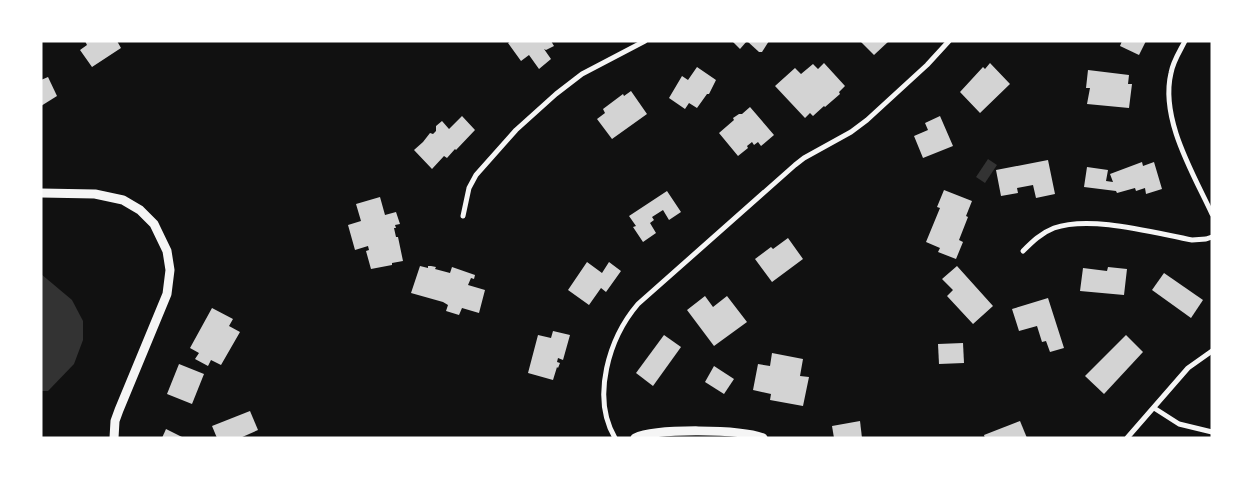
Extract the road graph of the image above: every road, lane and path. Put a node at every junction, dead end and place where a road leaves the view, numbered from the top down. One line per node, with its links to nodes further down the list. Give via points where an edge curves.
1 (645, 41): 6 (street, via 582,74 516,130 476,175 469,188)
2 (949, 41): 13 (street, via 928,66 867,120 795,165 638,304 612,347 606,372 605,416)
3 (1185, 41): 5 (street, via 1171,73 1169,108 1175,131)
4 (41, 193): 12 (street, via 95,194 123,200 154,224 169,260 167,294 118,410)
5 (1212, 214)
6 (463, 216)
7 (1212, 237): 8 (street, via 1198,240 1108,225 1077,224 1042,234)
8 (1023, 251)
9 (1212, 351): 10 (street, via 1188,368)
10 (1154, 408): 11 (street, via 1179,424); 16 (street)
11 (1212, 432)
12 (114, 438)
13 (615, 438)
14 (634, 438): 15 (street, via 665,432 740,432)
15 (763, 438)
16 (1127, 438)

